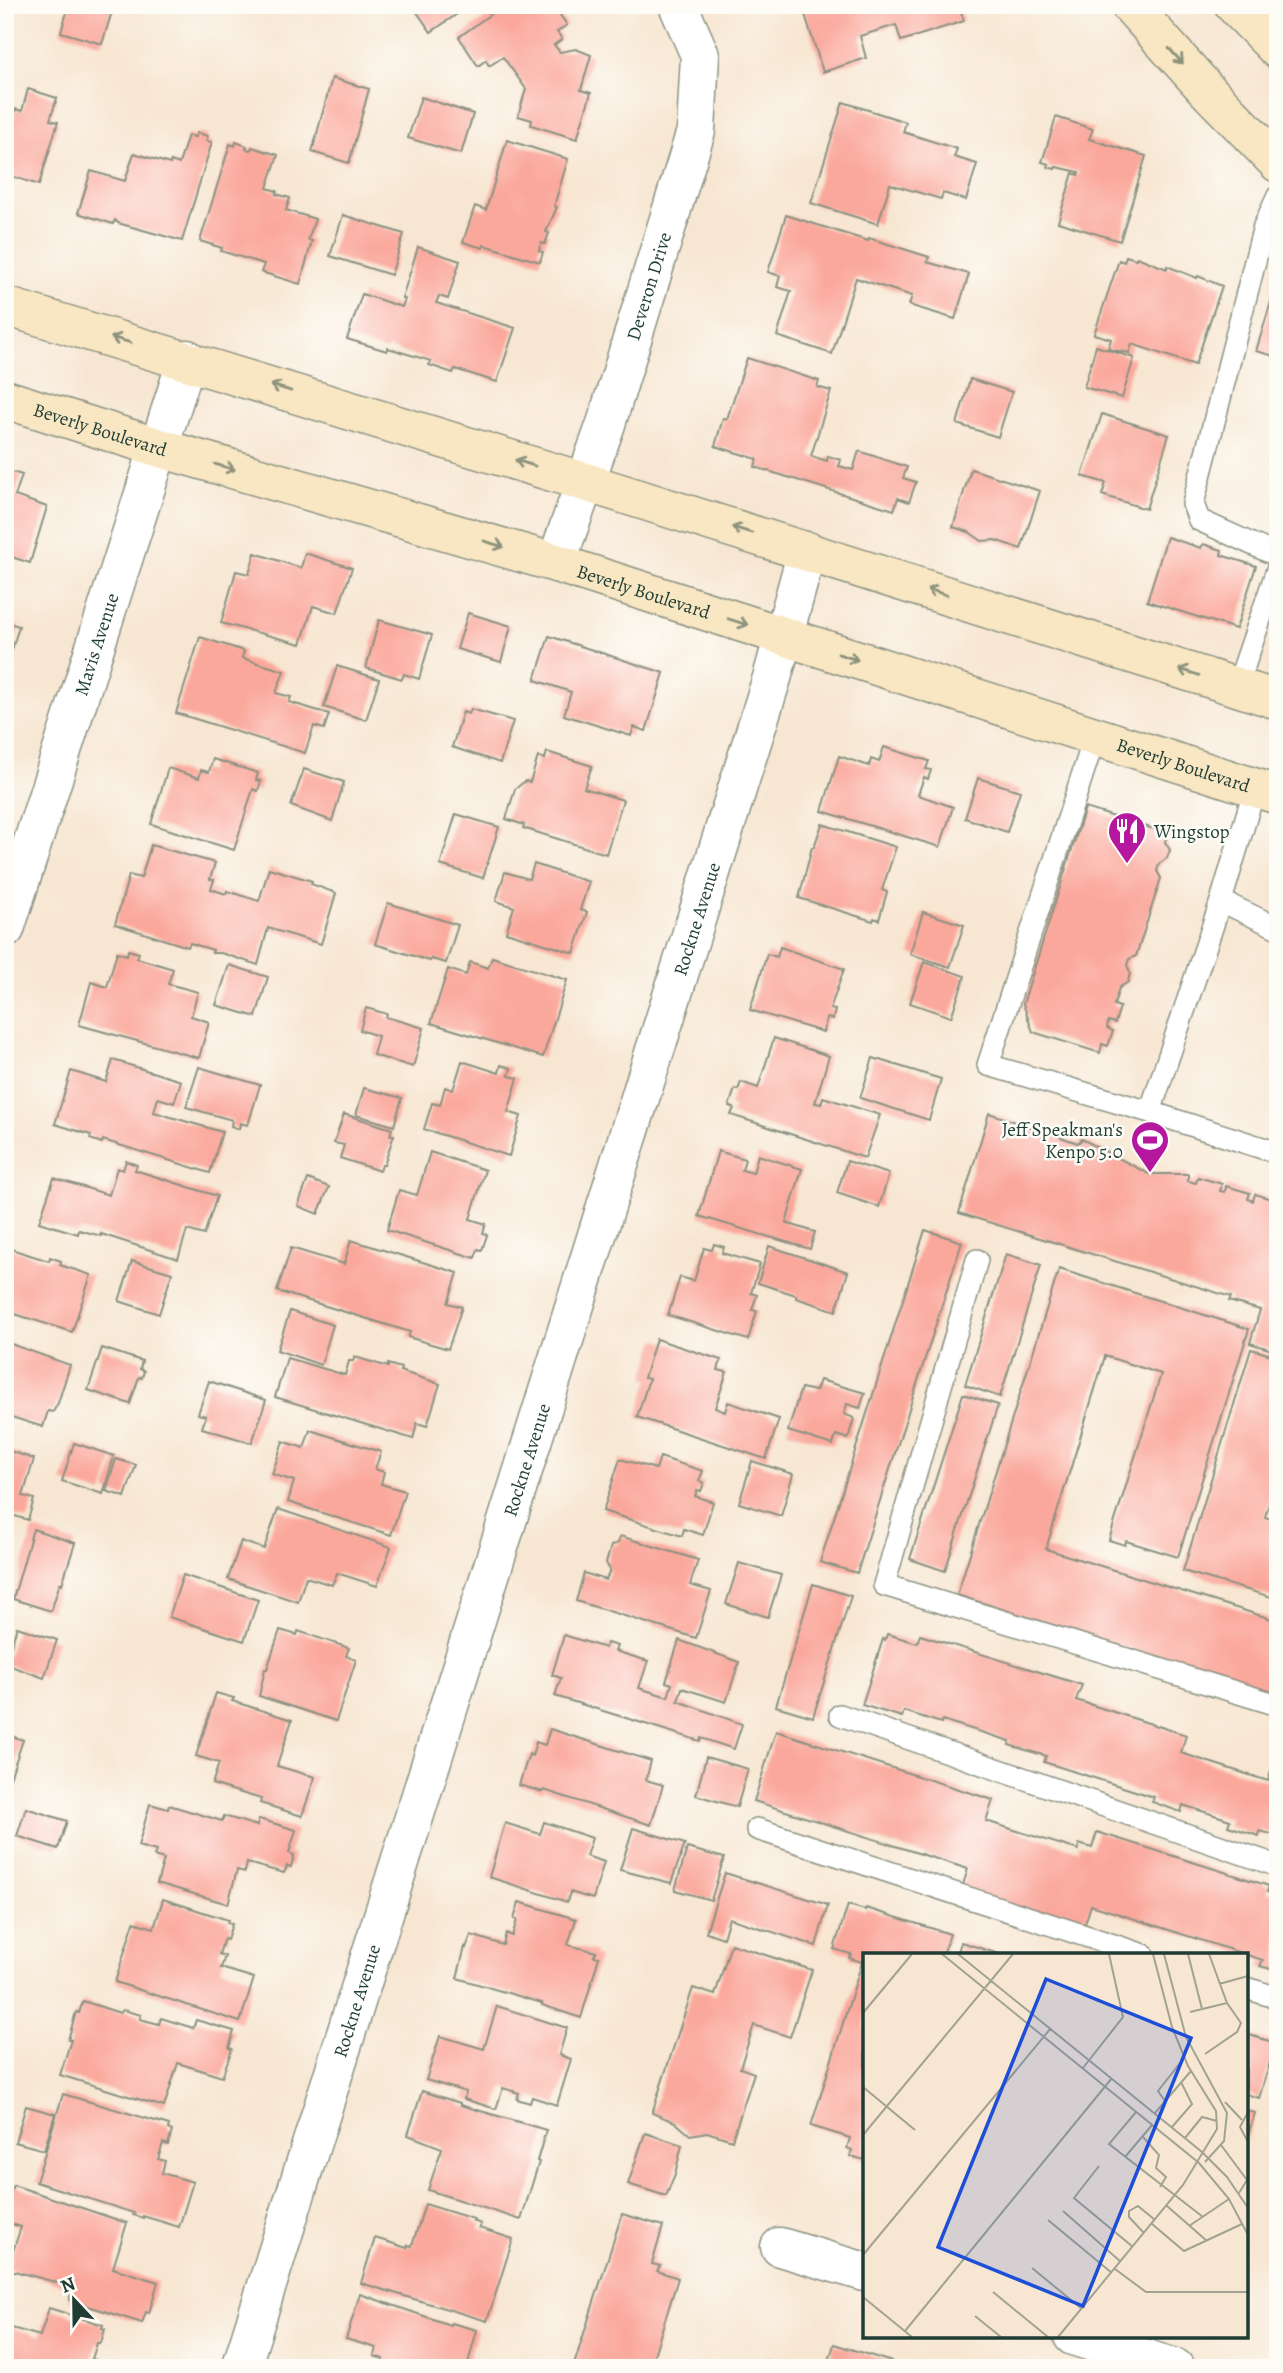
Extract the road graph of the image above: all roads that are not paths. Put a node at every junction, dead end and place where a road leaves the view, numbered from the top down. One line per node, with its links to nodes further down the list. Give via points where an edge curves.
1 (678, 5): 11 (street, Deveron Drive, via 700,55 695,131)
2 (1130, 5): 5 (main road, one-way to 5)
3 (1234, 5): 4 (main road)
4 (1278, 50)
5 (1278, 163)
6 (1278, 196): 13 (lane, via 1264,226 1193,504 1199,520)
7 (5, 306): 8 (main road, one-way to 7)
8 (187, 359): 10 (street, Mavis Avenue); 11 (main road, one-way to 8)
9 (5, 399): 10 (main road, Beverly Boulevard)
10 (159, 448): 14 (main road, Beverly Boulevard, one-way to 14); 23 (street, Mavis Avenue)
11 (585, 482): 12 (main road, one-way to 11); 14 (street, Deveron Drive)
12 (807, 551): 16 (street, Rockne Avenue); 17 (main road, one-way to 12)
13 (1278, 556)
14 (556, 563): 16 (main road, Beverly Boulevard, one-way to 16)
15 (1278, 567): 17 (lane)
16 (782, 637): 19 (main road, Beverly Boulevard, one-way to 19); 37 (street, Rockne Avenue)
17 (1237, 687): 18 (main road)
18 (1278, 700)
19 (1095, 736): 20 (main road, Beverly Boulevard); 24 (lane, via 988,1065)
20 (1266, 792): 21 (lane)
21 (1220, 901): 22 (lane); 24 (lane)
22 (1278, 928)
23 (5, 929)
24 (1150, 1112): 25 (lane)
25 (1278, 1153)
26 (977, 1260): 27 (lane, via 884,1585)
27 (1278, 1705)
28 (840, 1715): 30 (lane)
29 (757, 1829): 31 (lane)
30 (1278, 1866)
31 (1138, 1953)
32 (1248, 1989): 33 (lane)
33 (1278, 1998)
34 (780, 2247): 35 (street)
35 (863, 2271)
36 (1079, 2338): 38 (street)
37 (241, 2368)
38 (1175, 2368)

